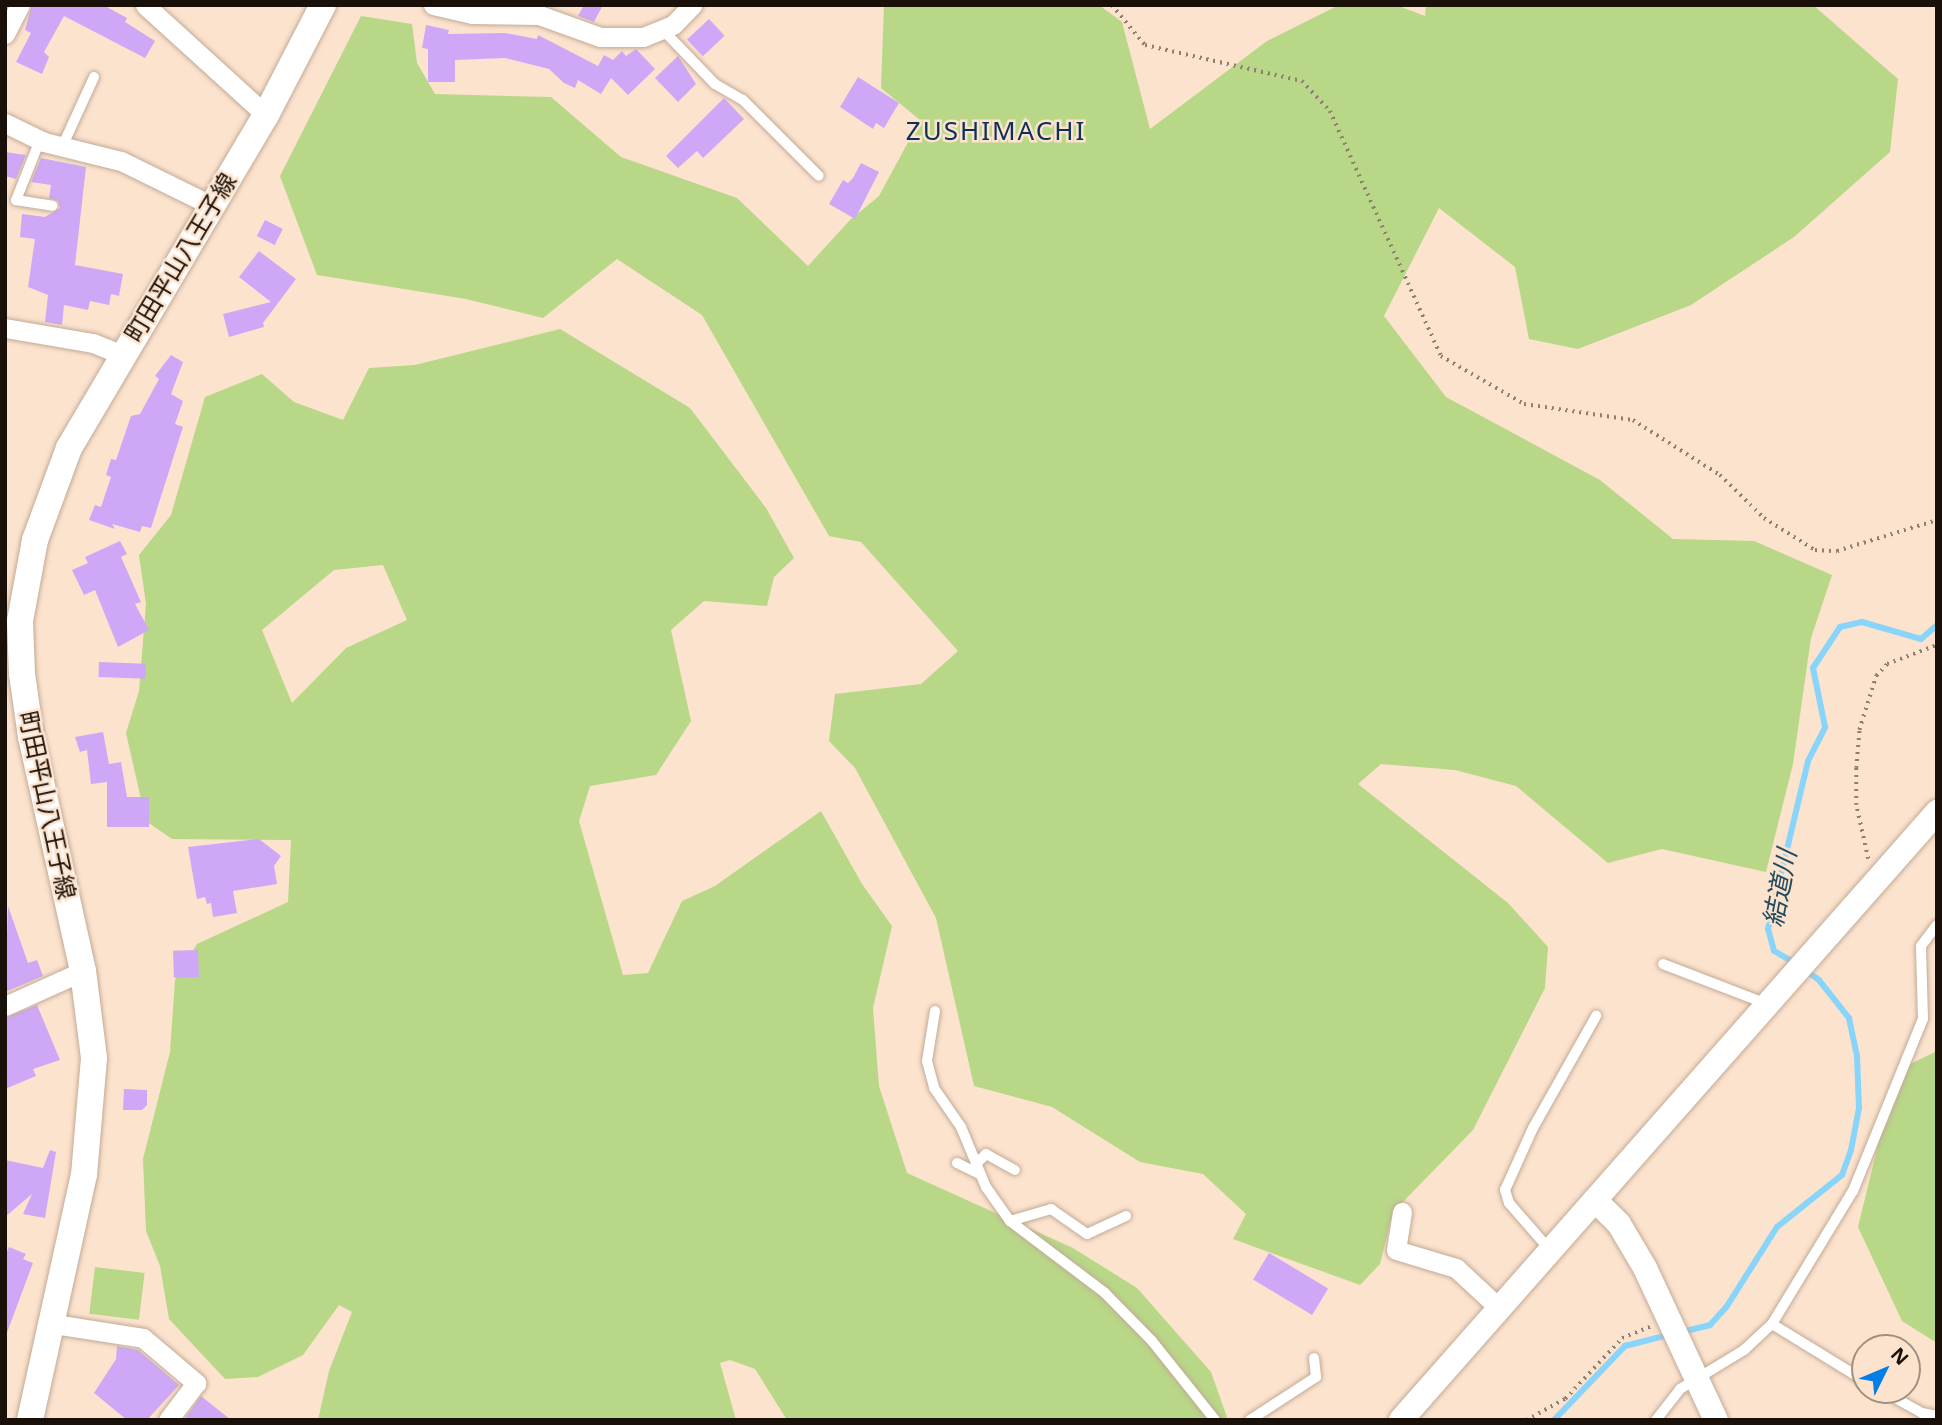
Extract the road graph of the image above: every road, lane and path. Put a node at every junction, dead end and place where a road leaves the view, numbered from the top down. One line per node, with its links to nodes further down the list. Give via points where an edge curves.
1 (20, 5): 8 (street)
2 (145, 5): 10 (street)
3 (323, 5): 10 (main road, 町田平山八王子線)
4 (433, 5): 7 (street, via 472,14 539,15 600,37 643,37)
5 (692, 5): 7 (street)
6 (1112, 5): 19 (path, via 1145,45 1301,81 1330,111 1441,356 1524,404 1633,420 1720,475 1764,518 1815,550 1838,551)
7 (662, 29): 14 (lane, via 715,84 743,100)
8 (5, 34)
9 (94, 77): 13 (lane)
10 (266, 115): 15 (main road, 町田平山八王子線)
11 (5, 123): 12 (street)
12 (40, 140): 13 (street); 16 (lane, via 16,200)
13 (62, 147): 15 (street, via 121,161)
14 (819, 176)
15 (211, 205): 18 (main road, 町田平山八王子線)
16 (53, 206)
17 (5, 328): 18 (street, via 93,343)
18 (120, 355): 20 (main road, 町田平山八王子線, via 55,480)
19 (1937, 520)
20 (13, 621): 26 (main road, 町田平山八王子線, via 31,737)
21 (1936, 645): 23 (path, via 1887,664 1876,676 1859,730 1856,805 1865,852)
22 (1937, 812): 23 (street)
23 (1878, 879): 27 (street)
24 (1937, 925): 42 (lane, via 1921,946 1923,1019 1853,1191)
25 (1663, 964): 27 (lane)
26 (83, 971): 28 (street); 41 (main road, 町田平山八王子線, via 94,1058 93,1097 84,1175)
27 (1768, 1004): 34 (street)
28 (5, 1006)
29 (935, 1011): 32 (lane, via 927,1061 933,1088 961,1127)
30 (1596, 1016): 38 (lane, via 1533,1128 1505,1191 1509,1203)
31 (957, 1163): 32 (lane)
32 (978, 1169): 33 (lane, via 986,1154); 37 (lane)
33 (1015, 1170)
34 (1595, 1200): 38 (street); 40 (street, via 1631,1244)
35 (1402, 1212): 39 (street, via 1396,1250 1456,1268)
36 (1126, 1216): 37 (lane, via 1087,1234 1051,1209)
37 (1010, 1221): 50 (lane, via 1104,1292 1152,1342)
38 (1550, 1251): 39 (street)
39 (1499, 1308): 52 (street)
40 (1671, 1321): 45 (street); 53 (path, via 1622,1338 1565,1399)
41 (54, 1324): 48 (main road, 町田平山八王子線); 49 (street, via 144,1338 196,1383)
42 (1772, 1324): 44 (lane); 45 (lane, via 1744,1350)
43 (1314, 1358): 51 (lane, via 1316,1377)
44 (1851, 1372)
45 (1697, 1378): 54 (lane, via 1680,1389); 55 (street)
46 (1906, 1404): 47 (lane)
47 (1937, 1416)
48 (30, 1420)
49 (168, 1420)
50 (1215, 1420)
51 (1250, 1420)
52 (1401, 1420)
53 (1526, 1420)
54 (1656, 1420)
55 (1716, 1420)

